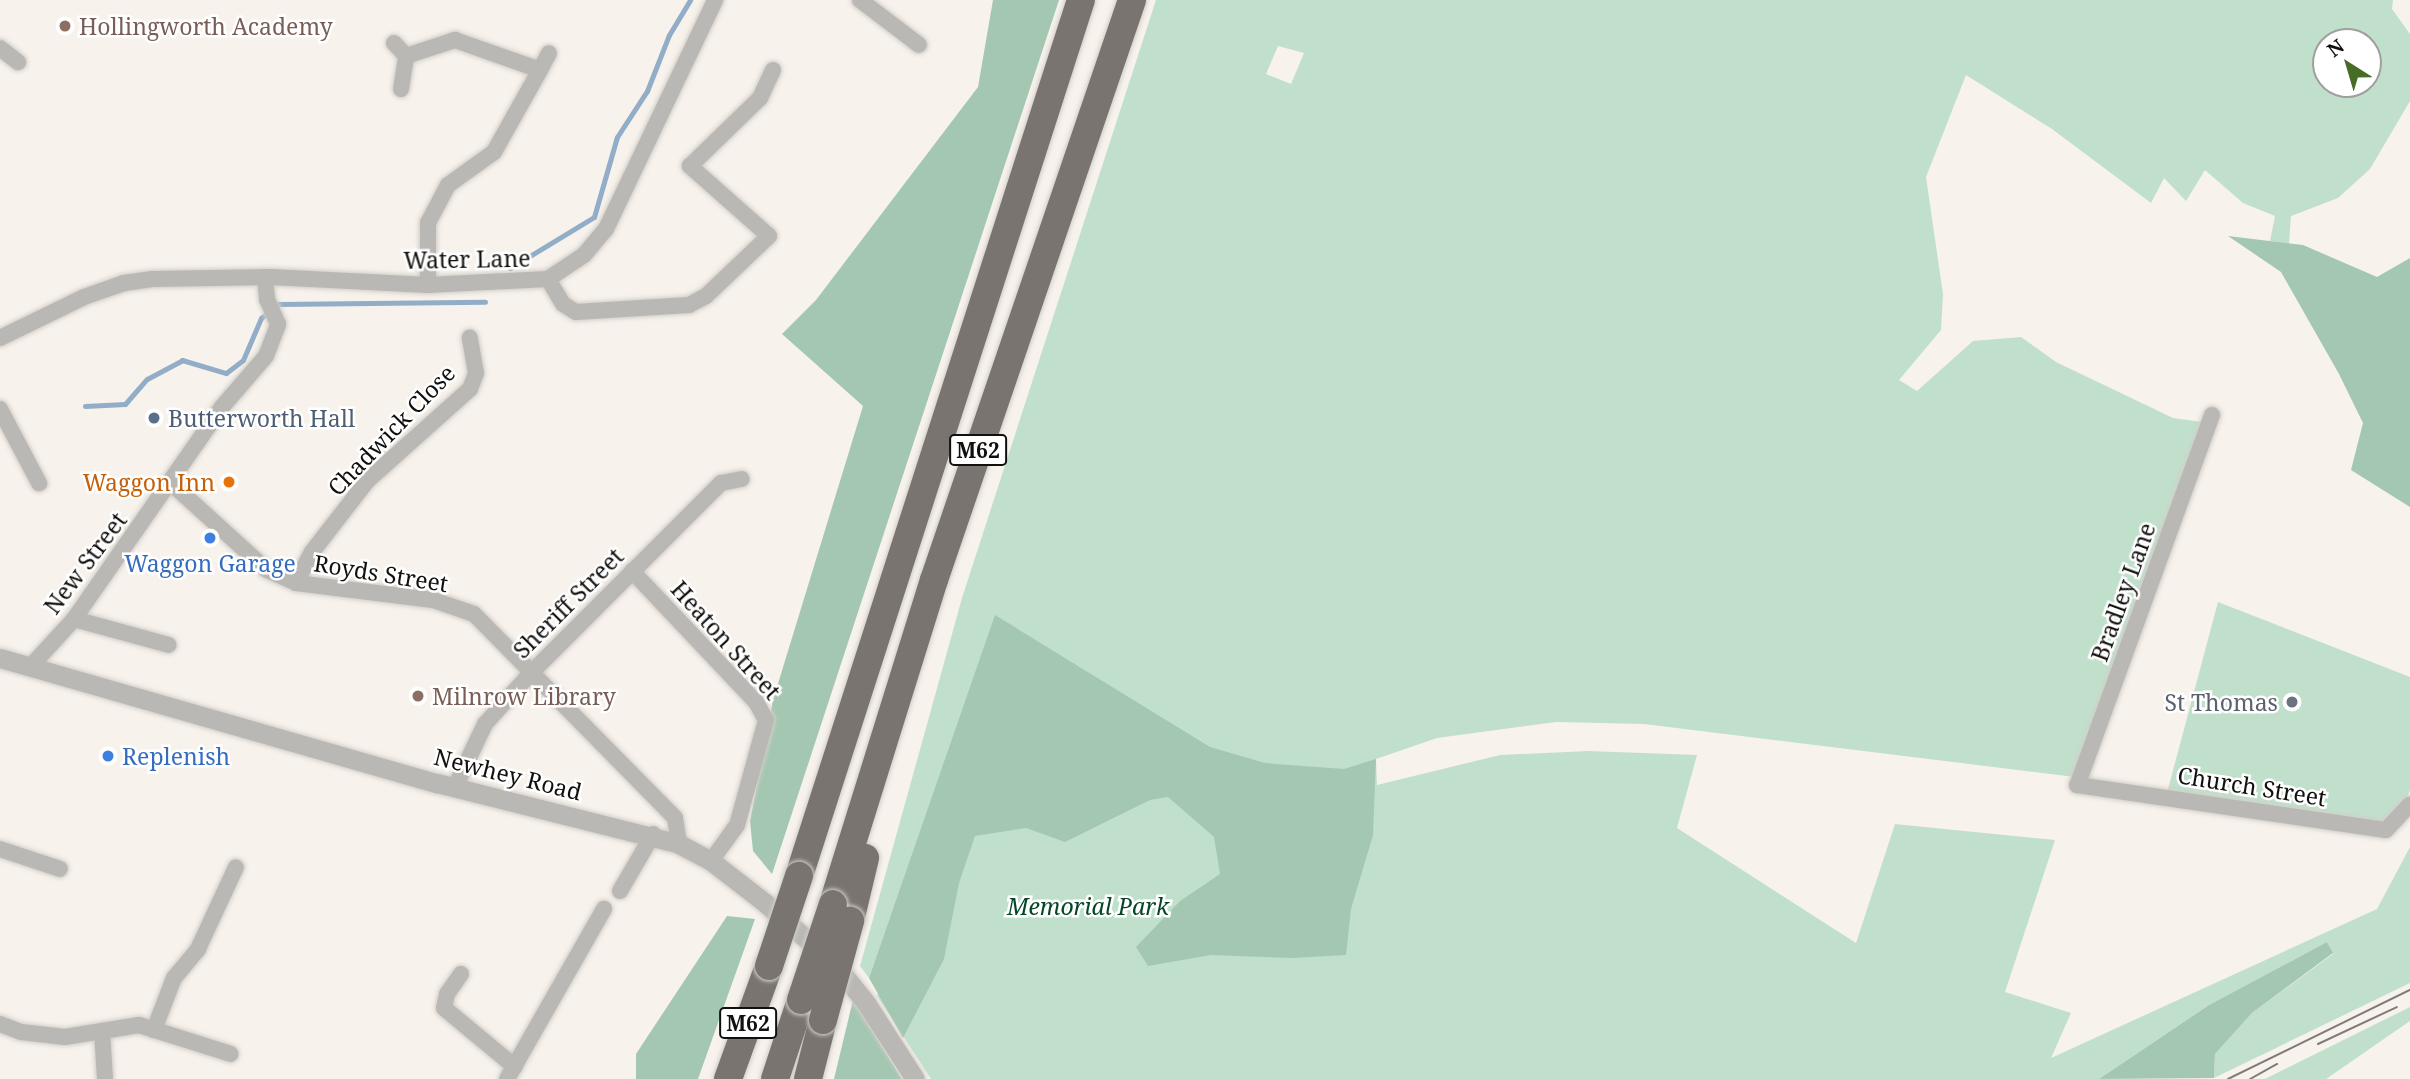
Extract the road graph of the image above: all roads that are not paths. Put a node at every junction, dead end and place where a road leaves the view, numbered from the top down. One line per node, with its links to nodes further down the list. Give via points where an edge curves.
1 (715, 0): 15 (street, Water Lane, via 606,229 584,255)
2 (860, 0): 6 (street)
3 (1081, 0): 50 (highway, M62, bridge, via 799,876)
4 (1132, 0): 42 (highway, M62, via 934,580)
5 (394, 43): 9 (street)
6 (919, 45)
7 (0, 48): 10 (street)
8 (549, 52): 11 (street)
9 (405, 56): 11 (street, via 455,40); 13 (street)
10 (18, 62)
11 (540, 70): 16 (street, via 494,152 448,185 428,223)
12 (774, 70): 15 (street, via 760,98 690,166 769,236 706,296 689,305 576,312 563,304)
13 (401, 89)
14 (265, 277): 16 (street, Water Lane); 17 (street, Water Lane, via 124,283); 23 (street, via 267,299 278,324 266,356 222,407)
15 (548, 279): 16 (street, Water Lane)
16 (428, 285)
17 (0, 338)
18 (470, 338): 25 (street, Chadwick Close, via 476,373 470,389 366,481 312,552)
19 (0, 409): 22 (street)
20 (2212, 415): 31 (street, Bradley Lane)
21 (742, 479): 24 (street, Sheriff Street, via 721,483)
22 (40, 483)
23 (171, 484): 25 (street, Royds Street, via 267,570); 26 (street, New Street)
24 (632, 571): 30 (street, Sheriff Street); 37 (street, Heaton Street, via 757,702 766,720 737,825)
25 (296, 583): 30 (street, Royds Street, via 433,600 474,614)
26 (74, 619): 27 (street); 29 (street, New Street)
27 (169, 645)
28 (0, 658): 29 (street, Newhey Road)
29 (31, 666): 32 (street, Newhey Road, via 133,699)
30 (530, 674): 32 (street, Sheriff Street, via 485,724); 35 (street, Royds Street, via 675,818)
31 (2077, 785): 33 (street, Church Street, via 2386,830)
32 (455, 787): 34 (street, Newhey Road)
33 (2410, 804)
34 (653, 834): 35 (street, Newhey Road); 40 (street)
35 (679, 844): 37 (street, Newhey Road)
36 (0, 849): 39 (street)
37 (711, 861): 53 (street, Newhey Road, via 834,963)
38 (236, 867): 45 (street, via 198,948 174,978)
39 (60, 869)
40 (620, 891)
41 (604, 909): 48 (street)
42 (841, 912): 51 (highway, M62, bridge, via 801,1000); 52 (highway, M62, bridge)
43 (461, 974): 48 (street, via 447,994 444,1008)
44 (0, 1024): 46 (street, via 21,1032 65,1037)
45 (154, 1030): 46 (street, via 139,1025); 47 (street)
46 (102, 1031): 49 (street)
47 (231, 1054)
48 (511, 1073)
49 (106, 1079)
50 (728, 1079)
51 (775, 1079)
52 (808, 1079)
53 (915, 1079)

